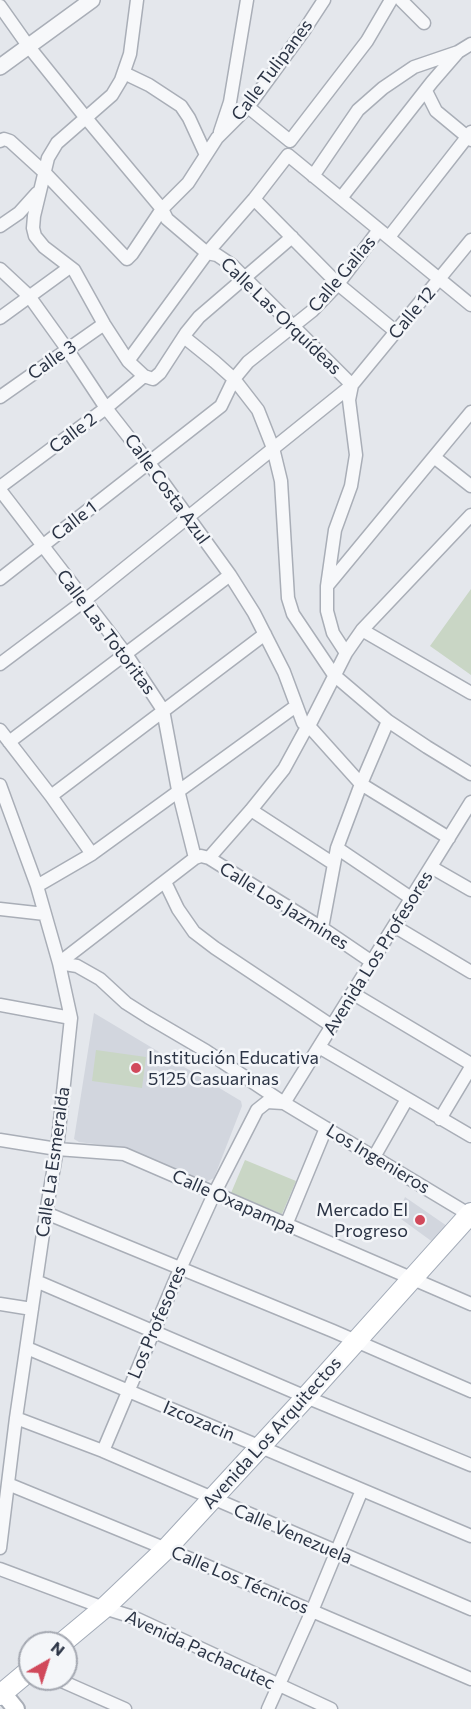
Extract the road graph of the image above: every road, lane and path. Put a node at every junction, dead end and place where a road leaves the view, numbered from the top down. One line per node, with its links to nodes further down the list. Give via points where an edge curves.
1 (92, 0): 10 (street)
2 (137, 0): 13 (street)
3 (247, 0): 18 (street, Calle Tulipanes, via 230,102)
4 (324, 0): 15 (street, Calle Tulipanes)
5 (391, 0): 15 (street, via 367,41 290,141)
6 (401, 0): 8 (street)
7 (0, 6): 10 (street, Calle Las Orquídeas)
8 (424, 23)
9 (471, 44): 11 (street)
10 (29, 47): 12 (street); 16 (street, Calle Las Orquídeas)
11 (458, 52): 14 (street); 22 (street, via 414,67 383,88 358,110)
12 (0, 67)
13 (124, 73): 16 (street, via 112,95); 20 (street, via 181,106)
14 (426, 91): 17 (street, via 436,111); 24 (street)
15 (248, 107): 18 (street, Calle Tulipanes)
16 (86, 118): 21 (street, via 57,143); 26 (street, Calle Las Orquídeas)
17 (470, 136): 28 (street, Calle Galias)
18 (217, 138): 20 (street, Calle Tulipanes)
19 (0, 141): 21 (street, via 10,141)
20 (206, 155): 26 (street, Calle Tulipanes, via 188,183)
21 (44, 172): 23 (street); 26 (street, Calle Tulipanes, via 127,259)
22 (313, 176): 24 (street); 25 (street, via 288,155)
23 (39, 191): 27 (street, via 20,213); 32 (street, via 35,236)
24 (341, 198): 28 (street)
25 (254, 199): 29 (street); 31 (street)
26 (162, 210): 31 (street, Calle Las Orquídeas, via 167,219)
27 (0, 226)
28 (383, 234): 35 (street); 36 (street, Calle Galias)
29 (292, 237): 34 (street, Calle 2); 36 (street)
30 (471, 240): 35 (street, Calle 12)
31 (207, 253): 34 (street, Calle Las Orquídeas, via 232,265); 45 (street)
32 (70, 267): 37 (street); 40 (street)
33 (0, 269): 37 (street, Calle Costa Azul)
34 (244, 278): 41 (street, Calle Las Orquídeas); 43 (street, Calle 2, via 199,317)
35 (439, 280): 38 (street); 42 (street, Calle 12)
36 (338, 284): 41 (street, Calle Galias); 42 (street)
37 (29, 296): 39 (street); 44 (street, Calle Costa Azul)
38 (471, 305)
39 (0, 318)
40 (104, 324): 44 (street, Calle 3); 45 (street)
41 (292, 326): 47 (street, Calle Galias, via 248,362); 48 (street, Calle Las Orquídeas)
42 (395, 331): 48 (street, Calle 12)
43 (184, 337): 46 (street, Calle 2, via 160,374 153,379); 47 (street)
44 (67, 349): 49 (street, Calle 3); 50 (street, Calle Costa Azul)
45 (128, 361): 46 (street)
46 (144, 376): 50 (street, Calle 2)
47 (234, 379): 52 (street, via 258,410); 54 (street, Calle Galias, via 221,405)
48 (352, 385): 52 (street, Calle 12); 62 (street, Calle Las Orquídeas, via 356,455 351,486 335,530)
49 (0, 397)
50 (106, 408): 54 (street, Calle Costa Azul); 56 (street, Calle 2)
51 (471, 412): 53 (street)
52 (273, 448): 58 (street, Calle 12); 69 (street, via 281,481 288,598 293,614)
53 (434, 457): 55 (street); 62 (street)
54 (149, 463): 58 (street, Calle Costa Azul); 59 (street, Calle 1)
55 (471, 486)
56 (0, 489): 59 (street, Calle Las Totoritas)
57 (471, 515): 64 (street)
58 (189, 516): 60 (street, Calle Costa Azul); 63 (street, Calle 12)
59 (42, 546): 61 (street, Calle 1); 63 (street, Calle Las Totoritas)
60 (230, 575): 65 (street, Calle Costa Azul); 67 (street)
61 (0, 579)
62 (327, 586): 66 (street, Calle Las Orquídeas, via 327,611 333,633)
63 (84, 601): 67 (street, Calle Las Totoritas); 68 (street, Calle 12)
64 (362, 630): 66 (street); 70 (street)
65 (265, 634): 71 (street, Calle Costa Azul); 72 (street)
66 (346, 653): 69 (street)
67 (126, 654): 72 (street, Calle Las Totoritas); 76 (street)
68 (0, 664)
69 (334, 675): 73 (street); 74 (street)
70 (471, 693)
71 (297, 706): 74 (street, Calle Costa Azul, via 303,723); 80 (street)
72 (163, 710): 80 (street, Calle Las Totoritas); 81 (street)
73 (388, 721): 77 (street); 78 (street)
74 (308, 725): 78 (street, Calle Costa Azul); 83 (street, via 284,769)
75 (0, 730): 76 (street)
76 (9, 742): 81 (street)
77 (471, 774)
78 (361, 784): 84 (street, Calle Costa Azul); 85 (street)
79 (0, 787): 92 (street, Calle La Esmeralda)
80 (178, 790): 86 (street); 87 (street, Calle Las Totoritas)
81 (51, 796): 86 (street)
82 (470, 807): 84 (street, Avenida Los Profesores)
83 (251, 810): 88 (street); 89 (street)
84 (448, 838): 90 (street, Avenida Los Profesores)
85 (337, 848): 89 (street); 94 (street)
86 (92, 854): 92 (street)
87 (195, 858): 88 (street, Calle Los Jazmines); 91 (street)
88 (209, 858): 98 (street, Calle Los Jazmines)
89 (334, 864): 98 (street)
90 (431, 867): 93 (street); 94 (street, Avenida Los Profesores)
91 (165, 882): 100 (street); 105 (street, via 194,932)
92 (37, 886): 96 (street, Calle La Esmeralda)
93 (471, 890)
94 (411, 898): 97 (street, Avenida Los Profesores)
95 (0, 909): 96 (street)
96 (45, 914): 100 (street, Calle La Esmeralda)
97 (394, 926): 99 (street, Avenida Los Profesores); 101 (street)
98 (322, 928): 99 (street, Calle Los Jazmines)
99 (372, 962): 102 (street, Avenida Los Profesores)
100 (59, 963): 104 (street, Calle La Esmeralda); 109 (street, Los Ingenieros, via 77,966 100,979 126,1003)
101 (471, 972)
102 (352, 993): 105 (street, Avenida Los Profesores); 107 (street)
103 (0, 1005): 104 (street)
104 (71, 1018): 114 (street, Calle La Esmeralda)
105 (332, 1026): 106 (street, Avenida Los Profesores)
106 (319, 1047): 108 (street); 109 (street, Avenida Los Profesores)
107 (471, 1066): 110 (street)
108 (407, 1099): 110 (street); 115 (street)
109 (284, 1103): 111 (street, Los Ingenieros); 116 (street, Los Profesores, via 267,1102 257,1110)
110 (440, 1119): 112 (street)
111 (326, 1128): 115 (street, Los Ingenieros); 119 (street)
112 (471, 1136)
113 (0, 1140): 114 (street, Calle Oxapampa)
114 (57, 1149): 116 (street, Calle Oxapampa, via 124,1154); 117 (street, Calle La Esmeralda)
115 (374, 1157): 118 (street, Los Ingenieros)
116 (214, 1194): 119 (street, Calle Oxapampa); 120 (street, Los Profesores)
117 (46, 1213): 120 (street); 122 (street, Calle La Esmeralda)
118 (471, 1214): 121 (main road, Avenida Los Arquitectos)
119 (286, 1225): 121 (street, Calle Oxapampa)
120 (180, 1269): 126 (street, Los Profesores); 127 (street)
121 (412, 1279): 124 (street, Calle Oxapampa); 127 (main road, Avenida Los Arquitectos)
122 (36, 1281): 125 (street, Calle La Esmeralda); 126 (street)
123 (0, 1304): 125 (street)
124 (471, 1304)
125 (32, 1309): 128 (street, Calle La Esmeralda)
126 (153, 1331): 129 (street, Los Profesores); 131 (street)
127 (356, 1340): 130 (street); 131 (main road, Avenida Los Arquitectos)
128 (27, 1348): 129 (street, Izcozacin); 132 (street, Calle La Esmeralda)
129 (128, 1391): 133 (street, Izcozacin); 134 (street, Los Profesores)
130 (471, 1391)
131 (306, 1397): 133 (main road, Avenida Los Arquitectos); 135 (street)
132 (16, 1418): 134 (street, Calle Venezuela); 136 (street, Calle La Esmeralda)
133 (260, 1447): 137 (street, Izcozacin); 138 (main road, Avenida Los Arquitectos)
134 (103, 1451): 138 (street, Calle Venezuela)
135 (471, 1465)
136 (5, 1490): 140 (street, Calle La Esmeralda); 141 (street, Calle Los Técnicos)
137 (363, 1490): 139 (street, Izcozacin); 142 (street)
138 (213, 1499): 141 (main road, Avenida Los Arquitectos); 142 (street, Calle Venezuela)
139 (471, 1536)
140 (0, 1548)
141 (166, 1549): 144 (main road, Avenida Los Arquitectos); 146 (street, Calle Los Técnicos)
142 (336, 1552): 145 (street, Calle Venezuela); 146 (street)
143 (0, 1569): 144 (street, Avenida Pachacutec)
144 (104, 1608): 147 (main road, Avenida Los Arquitectos); 150 (street, Avenida Pachacutec, via 133,1617)
145 (471, 1609)
146 (312, 1611): 149 (street, Calle Los Técnicos); 150 (street)
147 (76, 1631)
148 (18, 1679): 152 (main road)
149 (471, 1680)
150 (279, 1686): 155 (street); 156 (street, Avenida Pachacutec)
151 (78, 1688): 154 (street)
152 (1, 1692): 153 (main road)
153 (16, 1709)
154 (125, 1709)
155 (268, 1709)
156 (331, 1709)

